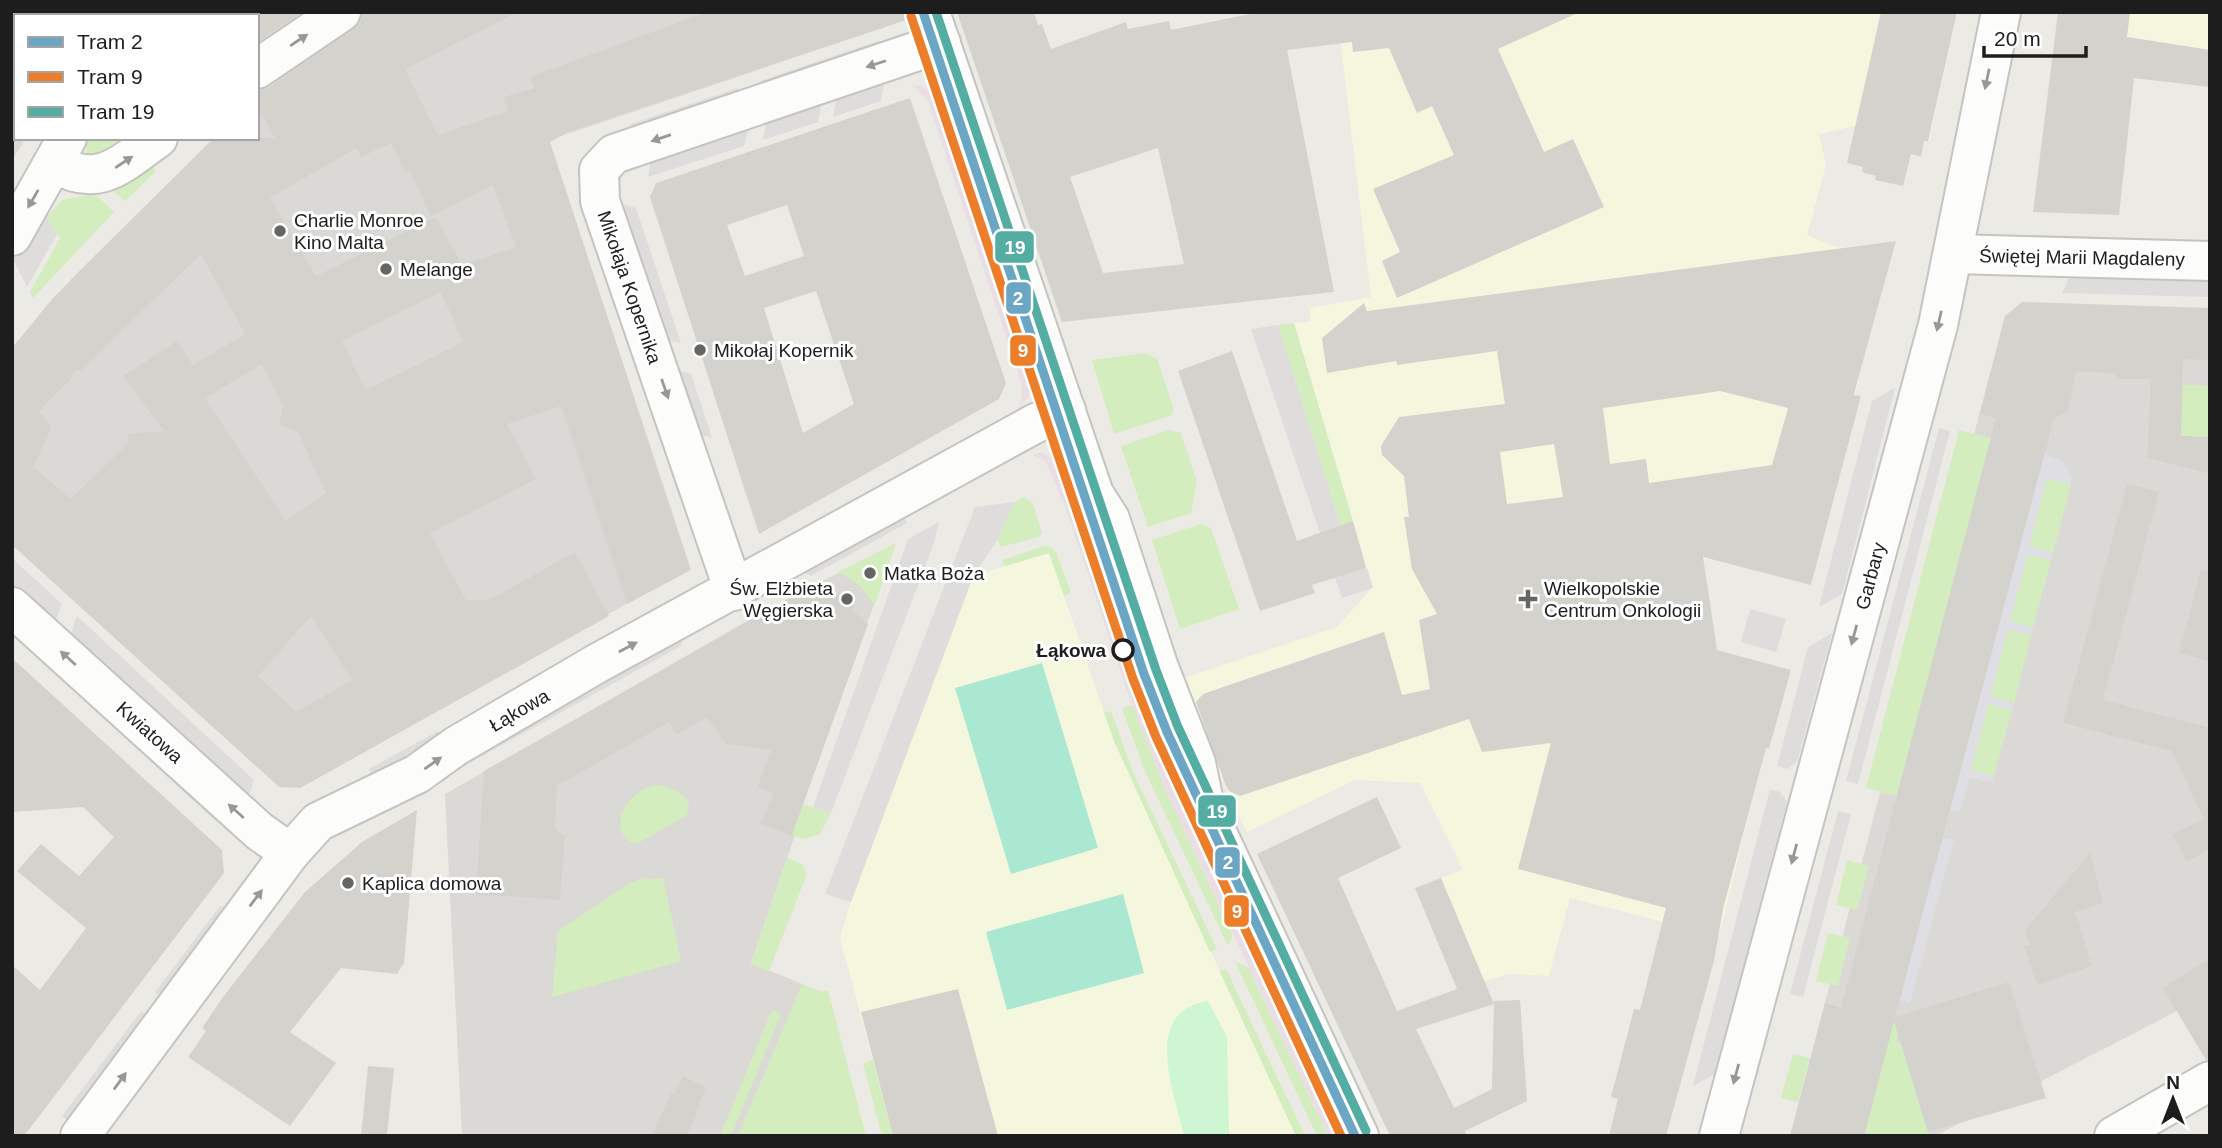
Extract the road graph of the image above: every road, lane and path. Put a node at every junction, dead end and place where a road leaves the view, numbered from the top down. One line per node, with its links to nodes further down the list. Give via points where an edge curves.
1 (341, 12): 4 (street, one-way to 1)
2 (2001, 12): 8 (street, Garbary, one-way to 8)
3 (935, 28): 10 (street); 11 (street, Mikołaja Kopernika, one-way to 11, via 614,154 599,170 600,201)
4 (259, 68)
5 (155, 140): 6 (street, one-way to 5, via 81,175 96,176 116,168)
6 (61, 150): 7 (street, one-way to 7)
7 (12, 236)
8 (1954, 254): 9 (street, Świętej Marii Magdaleny); 17 (street, Garbary, one-way to 17)
9 (2210, 261)
10 (1066, 410): 11 (street, Łąkowa, via 1022,430); 16 (street, via 1094,494 1110,519 1161,675 1196,763 1205,807)
11 (734, 591): 13 (street, Łąkowa, one-way to 11, via 318,822 417,774 596,664)
12 (12, 607): 13 (street, Kwiatowa, one-way to 12, via 258,831)
13 (289, 853): 15 (street, Łąkowa, one-way to 13)
14 (2210, 1082): 18 (street)
15 (80, 1136)
16 (1359, 1136)
17 (1720, 1136)
18 (2114, 1136)

